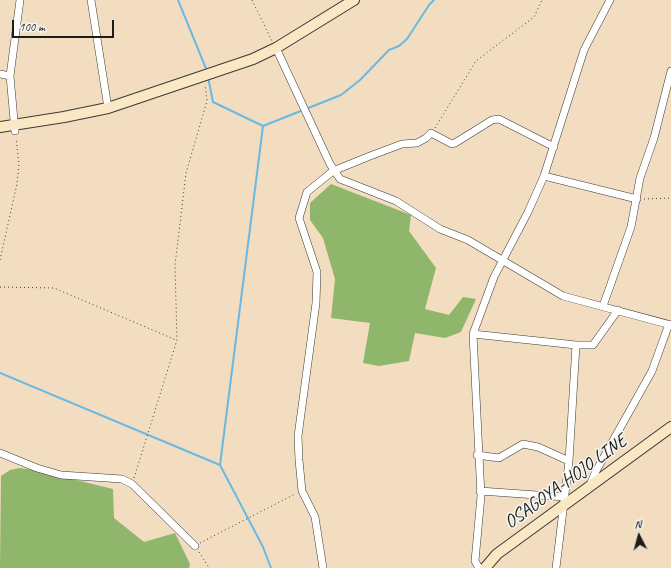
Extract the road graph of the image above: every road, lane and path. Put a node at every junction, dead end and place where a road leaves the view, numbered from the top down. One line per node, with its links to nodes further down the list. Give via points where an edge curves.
1 (20, 0): 11 (street)
2 (91, 0): 12 (street)
3 (252, 0): 7 (path)
4 (354, 0): 7 (street)
5 (542, 0): 15 (path, via 534,17 476,61)
6 (610, 0): 16 (street, via 584,50)
7 (276, 48): 10 (street, via 253,59); 17 (street)
8 (671, 71): 20 (street, via 654,138 640,178)
9 (0, 74): 11 (street)
10 (203, 75): 12 (street); 28 (path, via 207,101 186,173 175,266)
11 (10, 76): 14 (street)
12 (108, 108): 14 (street)
13 (0, 127): 14 (street)
14 (15, 128): 21 (path, via 19,164 17,184)
15 (431, 133): 16 (street, via 452,144 492,120 500,119); 17 (street, via 417,143 402,144)
16 (554, 147): 18 (street)
17 (333, 171): 22 (street, via 340,179 396,201 440,229 468,240); 36 (street, via 307,192 299,218 317,272 316,302 298,436)
18 (544, 176): 20 (street); 22 (street)
19 (671, 198): 20 (path)
20 (637, 199): 24 (street, via 631,227)
21 (0, 260)
22 (504, 260): 24 (street, via 564,296); 27 (street, via 494,277)
23 (0, 287): 28 (path, via 54,288)
24 (603, 306): 25 (street)
25 (618, 310): 26 (street); 29 (street, via 592,345)
26 (670, 325): 35 (street, via 652,372)
27 (473, 334): 29 (street); 32 (street)
28 (177, 340): 34 (path)
29 (576, 345): 33 (street)
30 (671, 427): 35 (street, OSAGOYA-HOJO LINE)
31 (0, 453): 34 (street, via 61,475 122,479)
32 (477, 455): 33 (street, via 499,458 523,444 538,447); 37 (street)
33 (570, 461): 38 (street)
34 (132, 484): 39 (street)
35 (590, 485): 38 (street, OSAGOYA-HOJO LINE)
36 (302, 491): 39 (path); 41 (street, via 315,517)
37 (480, 491): 38 (street); 42 (street, via 475,561)
38 (564, 500): 43 (street, OSAGOYA-HOJO LINE, via 497,554); 44 (street)
39 (195, 546): 40 (path)
40 (209, 568)
41 (323, 568)
42 (479, 568)
43 (485, 568)
44 (556, 568)

